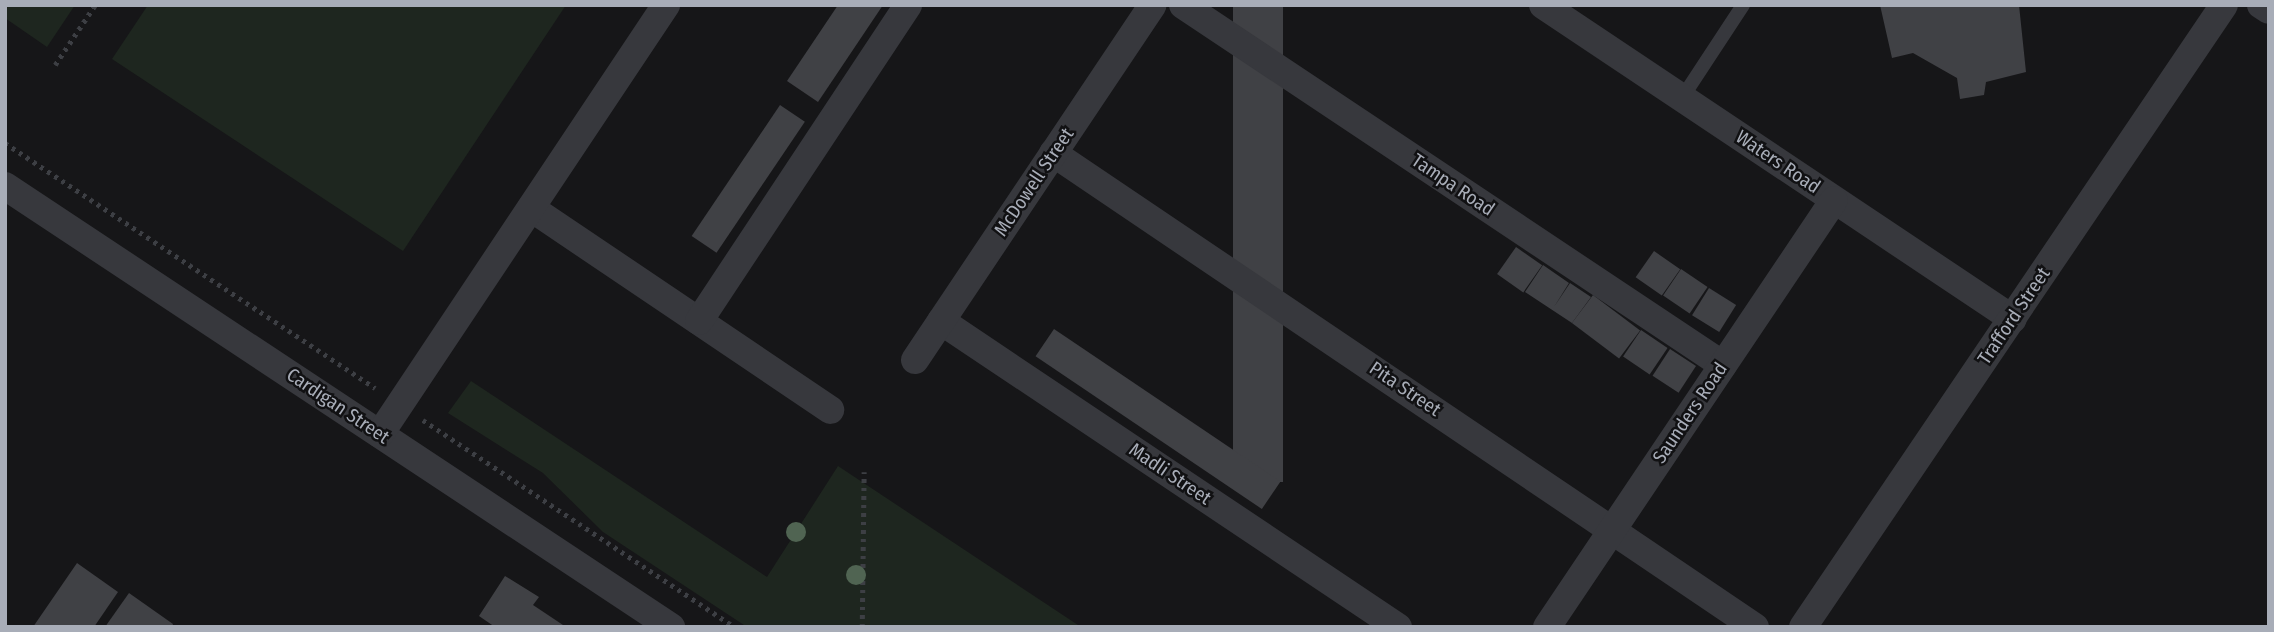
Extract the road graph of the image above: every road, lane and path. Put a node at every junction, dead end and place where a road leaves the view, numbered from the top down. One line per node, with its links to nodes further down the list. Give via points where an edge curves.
1 (95, 5): 11 (path)
2 (666, 5): 17 (street)
3 (908, 5): 19 (street)
4 (1153, 5): 14 (street, McDowell Street)
5 (1183, 5): 22 (street, Tampa Road)
6 (1543, 5): 12 (street, Waters Road)
7 (1743, 5): 12 (lane)
8 (2224, 5): 18 (street, Trafford Street)
9 (2261, 5): 10 (street)
10 (2269, 10)
11 (55, 65)
12 (1682, 98): 16 (street, Waters Road)
13 (5, 143): 23 (path)
14 (1053, 153): 20 (street, McDowell Street); 27 (street, Pita Street)
15 (5, 186): 25 (street, Cardigan Street)
16 (1834, 200): 18 (street, Waters Road); 22 (street, Saunders Road)
17 (531, 208): 19 (street); 23 (street)
18 (2013, 319): 34 (street, Trafford Street)
19 (699, 321): 24 (street)
20 (941, 321): 21 (street, McDowell Street); 31 (street, Madli Street)
21 (915, 360)
22 (1723, 365): 27 (street, Saunders Road)
23 (400, 405): 25 (street); 29 (path)
24 (830, 410)
25 (380, 434): 28 (street, Cardigan Street)
26 (864, 472): 30 (path)
27 (1612, 529): 32 (street, Saunders Road); 33 (street, Pita Street)
28 (671, 627)
29 (734, 627)
30 (862, 627)
31 (1398, 627)
32 (1547, 627)
33 (1755, 627)
34 (1803, 627)

